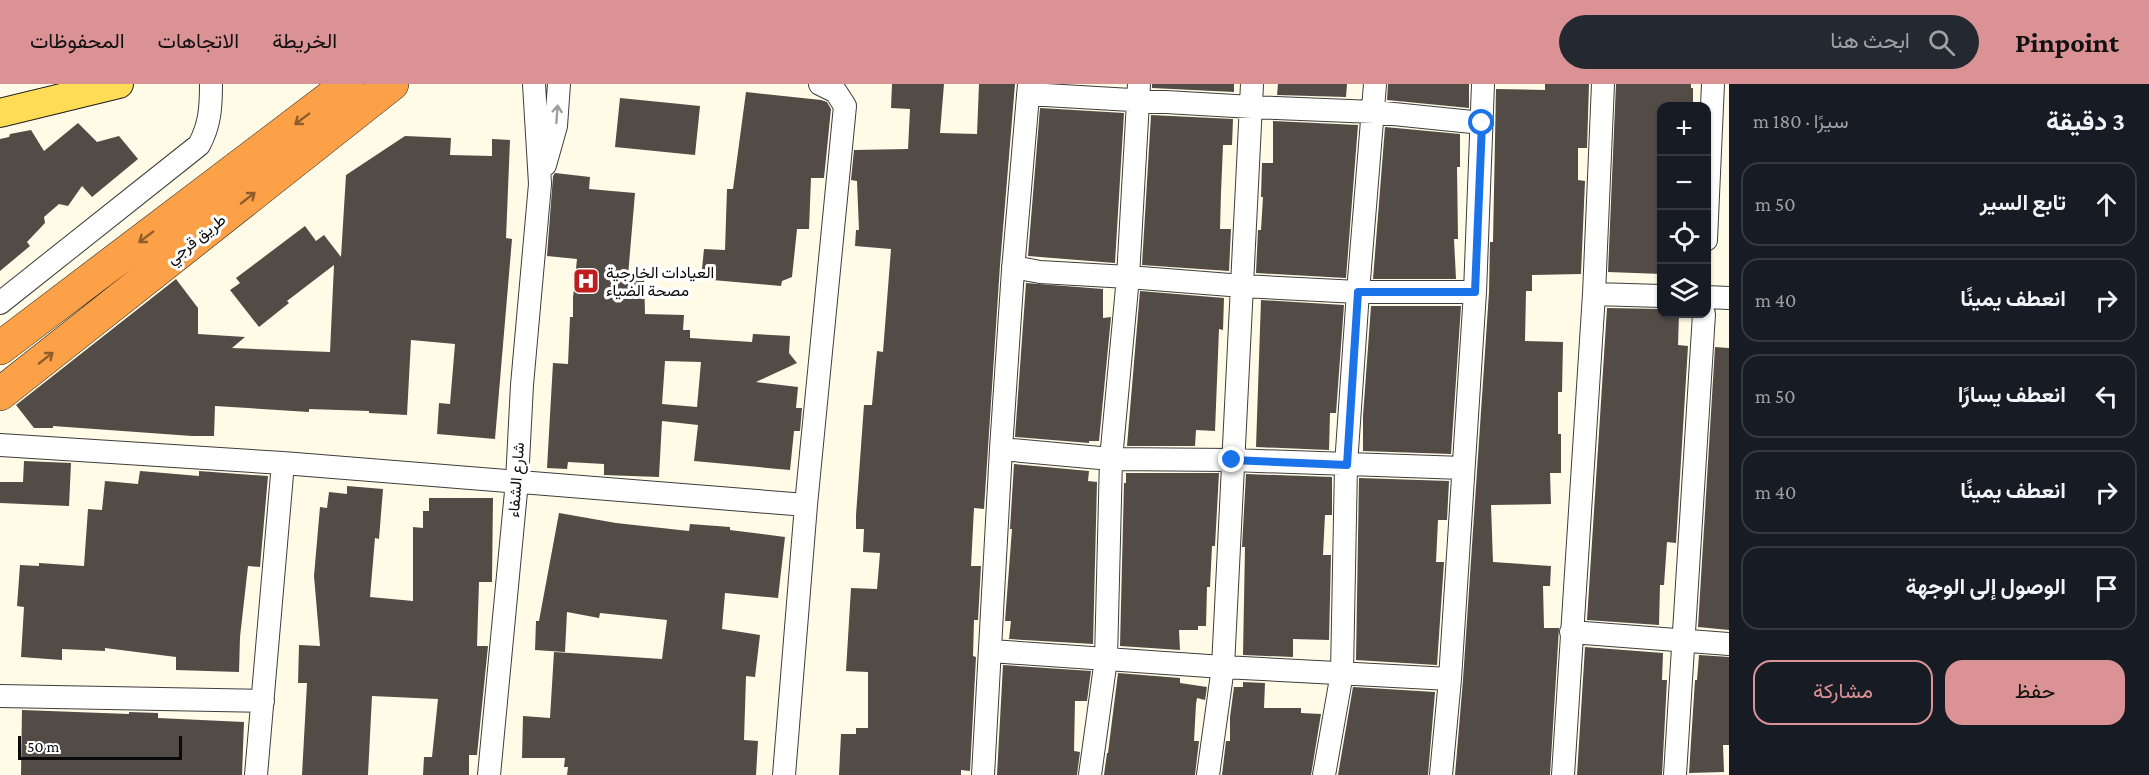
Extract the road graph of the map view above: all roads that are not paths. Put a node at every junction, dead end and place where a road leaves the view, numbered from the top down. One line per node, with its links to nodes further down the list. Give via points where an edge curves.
1 (119, 84): 17 (main road)
2 (210, 84): 30 (street, via 210,112 199,145)
3 (348, 84): 32 (highway, طريق قرجي, one-way to 32)
4 (392, 84): 33 (highway, طريق قرجي, one-way to 4)
5 (534, 84): 19 (street, شارع الشفاء)
6 (559, 84): 19 (street, شارع الشفاء, one-way to 6, via 556,126)
7 (820, 84): 42 (street, via 836,92 844,106)
8 (1252, 84): 15 (street)
9 (1376, 84): 16 (street)
10 (1483, 84): 18 (street)
11 (1603, 84): 26 (street)
12 (1713, 84): 20 (street)
13 (1028, 89): 14 (street); 21 (street)
14 (1138, 92): 15 (street); 22 (street)
15 (1252, 107): 16 (street); 23 (street)
16 (1374, 112): 18 (street); 24 (street)
17 (0, 113)
18 (1482, 123): 25 (street)
19 (540, 184): 41 (street, شارع الشفاء)
20 (1708, 210)
21 (1013, 267): 22 (street); 35 (street)
22 (1128, 277): 23 (street); 36 (street)
23 (1243, 286): 24 (street); 37 (street)
24 (1358, 292): 25 (street); 39 (street)
25 (1475, 292): 40 (street)
26 (1594, 294): 27 (street); 43 (street)
27 (1657, 296)
28 (1711, 297): 29 (street)
29 (1729, 298)
30 (0, 303)
31 (1704, 318): 44 (street)
32 (0, 348)
33 (0, 394)
34 (0, 445): 38 (street)
35 (1001, 449): 36 (street); 46 (street)
36 (1111, 459): 37 (street); 47 (street)
37 (1232, 460): 39 (street); 48 (street)
38 (282, 463): 41 (street); 52 (street)
39 (1347, 465): 40 (street); 49 (street)
40 (1463, 468): 50 (street)
41 (517, 481): 42 (street); 54 (street, شارع الشفاء)
42 (806, 504): 55 (street)
43 (1571, 632): 44 (street); 61 (street)
44 (1682, 640): 45 (street); 62 (street)
45 (1729, 644)
46 (991, 651): 47 (street); 56 (street)
47 (1106, 659): 48 (street); 57 (street)
48 (1223, 667): 49 (street); 58 (street)
49 (1342, 673): 50 (street); 59 (street)
50 (1450, 680): 60 (street)
51 (0, 696): 52 (street)
52 (263, 701): 53 (street)
53 (256, 775)
54 (489, 775)
55 (784, 775)
56 (983, 775)
57 (1090, 775)
58 (1208, 775)
59 (1324, 775)
60 (1441, 775)
61 (1563, 775)
62 (1675, 775)

